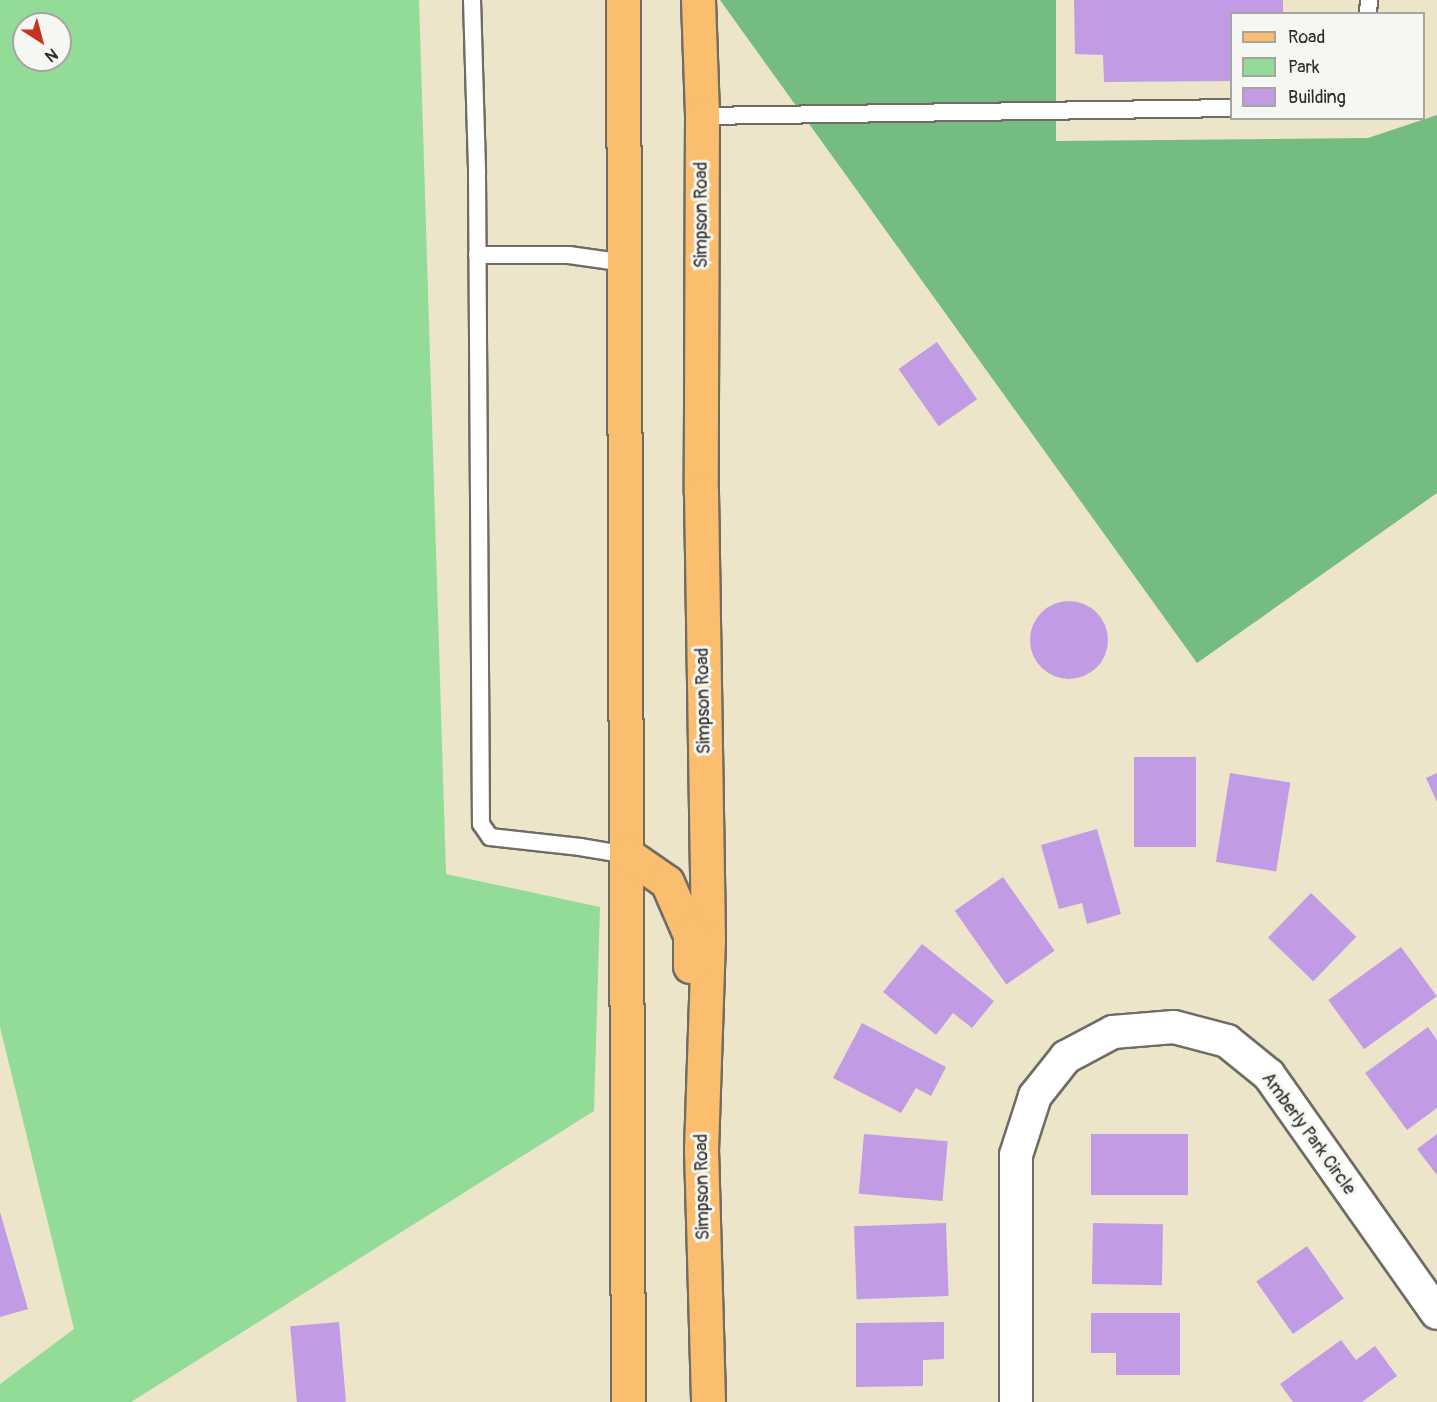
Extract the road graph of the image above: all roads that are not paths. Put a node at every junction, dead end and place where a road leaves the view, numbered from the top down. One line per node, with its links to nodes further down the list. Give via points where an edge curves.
1 (472, 0): 6 (lane)
2 (623, 0): 7 (main road)
3 (698, 0): 5 (main road, Simpson Road)
4 (1230, 108): 5 (lane)
5 (702, 116): 9 (main road, Simpson Road, via 701,492 708,939)
6 (477, 255): 7 (lane, via 569,255); 8 (lane, via 481,824 490,837)
7 (625, 263): 8 (main road)
8 (628, 855): 9 (main road, via 667,882 690,935 688,1069); 11 (main road)
9 (701, 1149): 12 (main road, Simpson Road)
10 (1437, 1313): 13 (street, Amberly Park Circle, via 1269,1075 1227,1041 1174,1027 1113,1032 1066,1057 1035,1096 1016,1155)
11 (628, 1402)
12 (708, 1402)
13 (1016, 1402)

